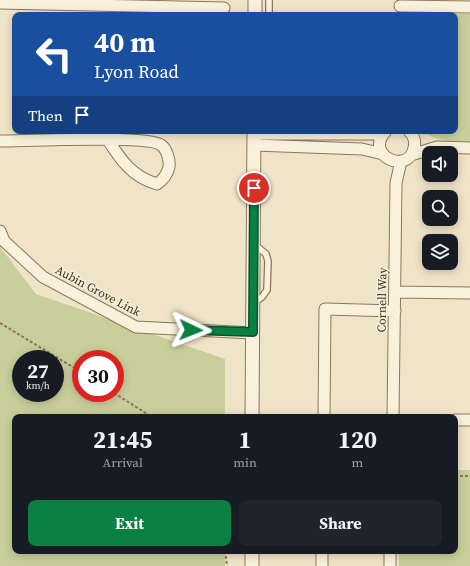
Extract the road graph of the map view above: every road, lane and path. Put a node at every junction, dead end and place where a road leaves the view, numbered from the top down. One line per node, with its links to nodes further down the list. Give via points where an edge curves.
1 (255, 0): 7 (street)
2 (269, 0): 8 (lane)
3 (0, 3): 6 (street)
4 (400, 7): 5 (street)
5 (470, 7)
6 (224, 8)
7 (255, 12)
8 (269, 12)
9 (352, 134): 12 (street)
10 (384, 134): 20 (street, Cornell Way, via 380,144)
11 (411, 135): 15 (street); 19 (street, via 415,146)
12 (254, 137): 20 (street, via 362,149); 28 (street)
13 (108, 140): 13 (street, via 161,144 169,165 165,177 156,184 132,172); 14 (street)
14 (0, 141)
15 (435, 146)
16 (458, 148): 17 (street)
17 (470, 148)
18 (422, 152): 19 (street)
19 (411, 155): 21 (street)
20 (385, 156): 21 (street, via 394,161); 22 (street, Cornell Way)
21 (402, 161): 22 (street, Cornell Way)
22 (396, 183): 24 (street, Cornell Way)
23 (0, 230): 28 (street, Aubin Grove Link, via 4,241 43,277 136,327)
24 (396, 292): 25 (street); 26 (street, Cornell Way)
25 (470, 293)
26 (395, 311): 33 (street, via 326,309); 34 (street, Cornell Way)
27 (0, 323): 29 (path)
28 (253, 332): 32 (street)
29 (72, 367)
30 (124, 399): 31 (path)
31 (147, 414)
32 (252, 414)
33 (324, 414)
34 (393, 414)
35 (458, 420): 36 (street)
36 (470, 420)
37 (458, 476): 38 (path)
38 (470, 476)
39 (225, 554): 43 (path)
40 (252, 554): 44 (street)
41 (322, 554): 45 (street)
42 (390, 554): 46 (street)
43 (227, 566)
44 (252, 566)
45 (322, 566)
46 (390, 566)

